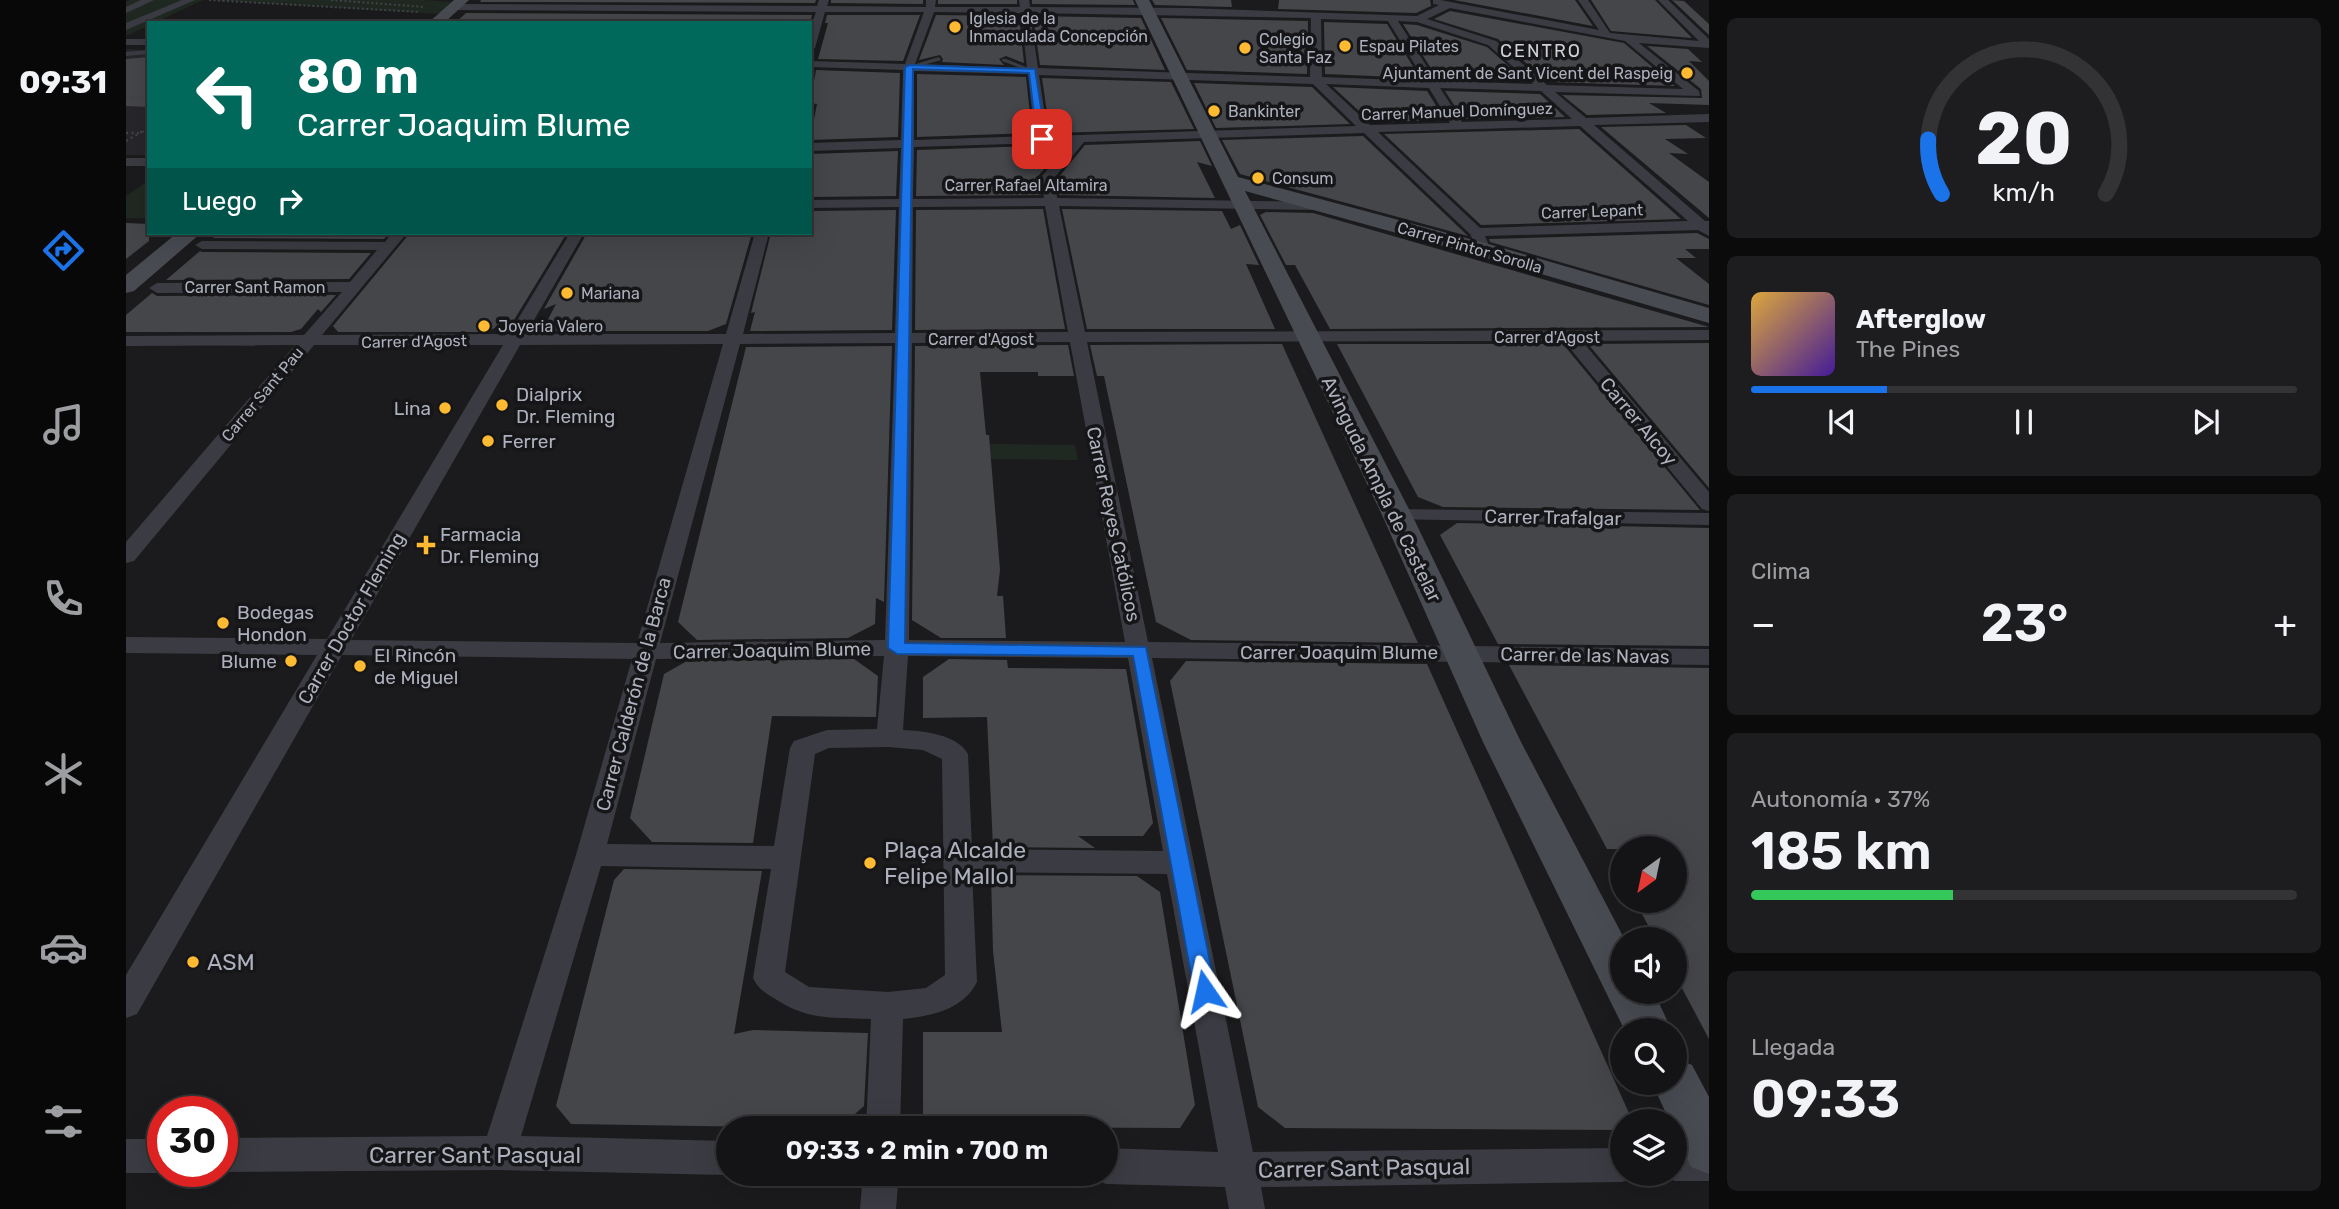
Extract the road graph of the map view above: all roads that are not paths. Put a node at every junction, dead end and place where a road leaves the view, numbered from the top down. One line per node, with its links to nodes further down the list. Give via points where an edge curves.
1 (149, 0): 15 (street)
2 (190, 0): 22 (street)
3 (1424, 0): 14 (street)
4 (1583, 0): 23 (street)
5 (1663, 0): 28 (street)
6 (532, 4): 7 (street); 16 (street)
7 (595, 4): 8 (street); 20 (street)
8 (710, 4): 9 (street); 21 (street)
9 (766, 4): 10 (street)
10 (823, 4): 11 (street); 26 (street)
11 (930, 5): 12 (street); 34 (street)
12 (1025, 5): 13 (street); 35 (street)
13 (1144, 5): 17 (street); 36 (main road, Avinguda Ampla de Castelar)
14 (1448, 5): 19 (street); 23 (street)
15 (126, 10)
16 (450, 10)
17 (1316, 15): 18 (street); 37 (street)
18 (1392, 19): 19 (street); 38 (street)
19 (1418, 19): 39 (street, via 1492,43)
20 (581, 21)
21 (699, 21)
22 (126, 27)
23 (1607, 35): 24 (street)
24 (1628, 39): 28 (street); 40 (street)
25 (126, 41): 27 (street)
26 (812, 41)
27 (147, 42)
28 (1709, 45)
29 (147, 52): 30 (lane)
30 (126, 54)
31 (939, 59): 34 (lane)
32 (1004, 60): 35 (lane)
33 (812, 64): 34 (street)
34 (909, 67): 35 (street); 49 (street)
35 (1033, 71): 36 (street); 48 (street)
36 (1177, 76): 37 (street); 46 (main road, Avinguda Ampla de Castelar)
37 (1316, 82): 38 (street); 45 (street)
38 (1432, 84): 39 (street); 44 (street)
39 (1541, 87): 40 (street); 43 (street)
40 (1695, 93): 41 (street)
41 (1709, 105)
42 (1709, 118): 43 (street, Carrer Manuel Domínguez)
43 (1582, 123): 44 (street, Carrer Manuel Domínguez); 57 (street)
44 (1459, 127): 45 (street, Carrer Manuel Domínguez)
45 (1365, 130): 46 (street, Carrer Manuel Domínguez); 62 (street)
46 (1206, 134): 47 (street, Carrer Manuel Domínguez); 53 (main road, Avinguda Ampla de Castelar)
47 (1081, 138): 48 (street, Carrer Manuel Domínguez); 54 (street, Carrer Reyes Católicos, via 1048,177)
48 (1042, 139): 49 (street, Carrer Manuel Domínguez)
49 (908, 144): 50 (street, Carrer Manuel Domínguez); 56 (street)
50 (812, 147)
51 (126, 162): 52 (street)
52 (147, 162)
53 (1236, 193): 54 (street, Carrer Rafael Altamira); 62 (main road, Carrer Pintor Sorolla, via 1327,206); 68 (main road, Avinguda Ampla de Castelar)
54 (1051, 202): 56 (street, Carrer Rafael Altamira); 70 (street, Carrer Reyes Católicos)
55 (812, 204): 56 (street, Carrer Rafael Altamira)
56 (905, 204): 71 (street)
57 (1706, 228): 62 (street, Carrer Lepant)
58 (577, 235): 72 (street, Carrer Doctor Fleming)
59 (761, 235): 73 (street, Carrer Calderón de la Barca)
60 (196, 239): 61 (street); 63 (main road)
61 (394, 239): 64 (street, Carrer Sant Pau)
62 (1480, 241): 66 (main road, Carrer Pintor Sorolla)
63 (126, 286)
64 (354, 287): 65 (street, Carrer Sant Ramon); 75 (street, Carrer Sant Pau)
65 (156, 288)
66 (1709, 316)
67 (1709, 335): 69 (street, Carrer d'Agost)
68 (1307, 337): 69 (street, Carrer d'Agost); 70 (street, Carrer d'Agost); 77 (main road, Avinguda Ampla de Castelar)
69 (1570, 337): 76 (street, Carrer Alcoy)
70 (1076, 338): 71 (street, Carrer d'Agost); 84 (street, Carrer Reyes Católicos)
71 (903, 339): 73 (street, Carrer d'Agost); 81 (street)
72 (515, 340): 73 (street, Carrer d'Agost); 75 (street, Carrer d'Agost); 82 (street, Carrer Doctor Fleming)
73 (730, 340): 83 (street, Carrer Calderón de la Barca)
74 (126, 341): 75 (street, Carrer d'Agost)
75 (306, 342): 79 (street, Carrer Sant Pau)
76 (1709, 505)
77 (1397, 515): 78 (street, Carrer Trafalgar); 85 (main road, Avinguda Ampla de Castelar)
78 (1709, 519)
79 (126, 556)
80 (126, 645): 82 (street, Carrer Joaquim Blume)
81 (897, 648): 83 (street, Carrer Joaquim Blume); 84 (street, Carrer Joaquim Blume); 87 (street)
82 (332, 649): 83 (street, Carrer Joaquim Blume); 93 (street, Carrer Doctor Fleming)
83 (645, 651): 88 (street, Carrer Calderón de la Barca)
84 (1140, 651): 85 (street, Carrer Joaquim Blume); 91 (street, Carrer Reyes Católicos)
85 (1460, 652): 86 (street, Carrer de las Navas); 92 (main road, Avinguda Ampla de Castelar)
86 (1709, 657)
87 (890, 738): 89 (street, via 827,739 803,748); 90 (street, via 927,741 955,754)
88 (590, 855): 89 (street); 98 (street, Carrer Calderón de la Barca)
89 (788, 858): 94 (street, via 769,978 804,1001)
90 (958, 860): 91 (street); 94 (street, via 961,982 932,1002)
91 (1180, 863): 107 (street, Carrer Reyes Católicos)
92 (1610, 954)
93 (126, 1004)
94 (888, 1006): 96 (street)
95 (1682, 1095): 97 (main road)
96 (884, 1116)
97 (1709, 1149)
98 (499, 1153): 101 (street, Carrer Sant Pasqual); 102 (street, Carrer Sant Pasqual)
99 (126, 1156): 100 (street)
100 (147, 1156)
101 (238, 1156)
102 (716, 1158)
103 (1687, 1164): 104 (street)
104 (1709, 1164)
105 (1610, 1165): 107 (street, Carrer Sant Pasqual)
106 (1118, 1167): 107 (street, Carrer Sant Pasqual)
107 (1240, 1170): 110 (street, Carrer Reyes Católicos)
108 (880, 1186): 109 (street)
109 (878, 1209)
110 (1247, 1209)

